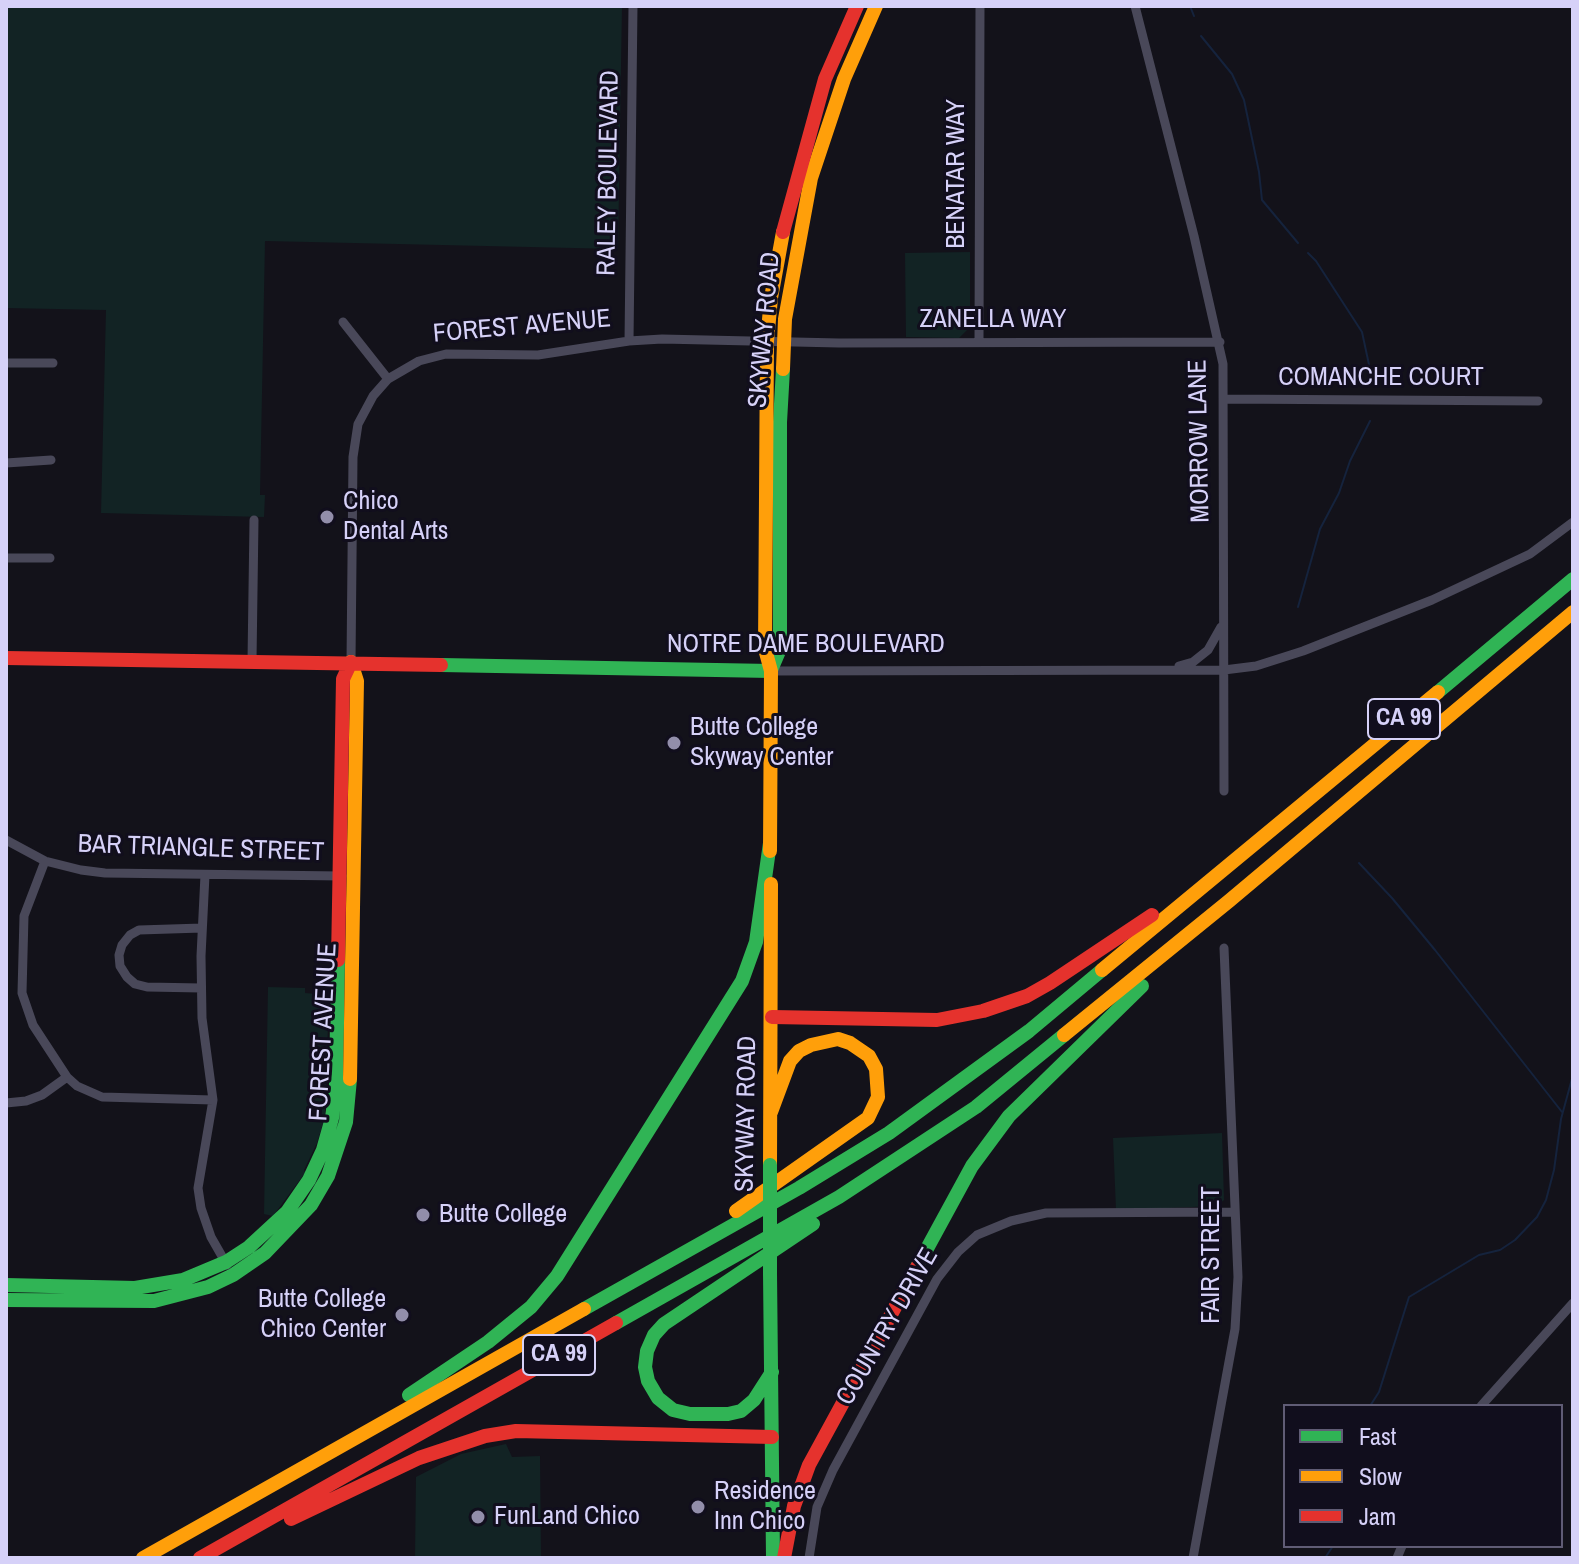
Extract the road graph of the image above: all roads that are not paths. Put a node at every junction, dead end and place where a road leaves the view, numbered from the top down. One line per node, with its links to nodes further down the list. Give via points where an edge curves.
1 (633, 6): 7 (street, RALEY BOULEVARD)
2 (857, 6): 8 (main road, SKYWAY ROAD, via 825,79 795,178)
3 (876, 6): 11 (main road, SKYWAY ROAD, via 844,79 811,178)
4 (980, 6): 9 (street, BENATAR WAY)
5 (1135, 6): 10 (street, MORROW LANE)
6 (343, 322): 14 (street)
7 (629, 341): 8 (street, FOREST AVENUE); 14 (street, FOREST AVENUE, via 538,355 446,354 419,361)
8 (767, 341): 11 (street, ZANELLA WAY); 31 (main road, SKYWAY ROAD, via 765,649)
9 (979, 342): 10 (street, ZANELLA WAY); 11 (street, ZANELLA WAY)
10 (1220, 342): 15 (street, MORROW LANE)
11 (783, 343): 31 (main road, SKYWAY ROAD, via 780,649)
12 (6, 363): 13 (street)
13 (53, 363)
14 (388, 379): 28 (street, FOREST AVENUE, via 363,411 354,442)
15 (1224, 399): 16 (street, COMANCHE COURT); 25 (street, MORROW LANE)
16 (1538, 401)
17 (51, 460): 18 (street)
18 (6, 463)
19 (254, 520): 27 (street)
20 (1573, 522): 30 (street, NOTRE DAME BOULEVARD, via 1530,554 1432,600 1279,660)
21 (6, 558): 22 (street)
22 (50, 558)
23 (1573, 579): 35 (main road, CA 99)
24 (1573, 612): 39 (main road, CA 99)
25 (1224, 620): 29 (street, via 1208,650 1193,662); 30 (street, MORROW LANE)
26 (6, 658): 27 (main road, NOTRE DAME BOULEVARD)
27 (252, 661): 28 (main road, NOTRE DAME BOULEVARD)
28 (351, 662): 31 (main road, NOTRE DAME BOULEVARD); 38 (main road, FOREST AVENUE, via 357,681)
29 (1169, 669): 30 (street, NOTRE DAME BOULEVARD); 31 (street, NOTRE DAME BOULEVARD)
30 (1224, 670): 32 (street, MORROW LANE)
31 (771, 671): 34 (main road, SKYWAY ROAD)
32 (1224, 791)
33 (6, 840): 36 (street, BAR TRIANGLE STREET)
34 (770, 843): 43 (main road, SKYWAY ROAD); 58 (main road, via 756,942 742,981 557,1276 531,1307 488,1342)
35 (1234, 859): 43 (main road, via 1050,983 1006,1004 937,1020); 51 (main road, CA 99, via 1029,1031 923,1109 799,1188)
36 (45, 861): 37 (street, BAR TRIANGLE STREET, via 105,873); 44 (street, via 24,916 22,993 33,1025)
37 (205, 875): 38 (street, BAR TRIANGLE STREET); 40 (street)
38 (346, 876): 50 (main road, FOREST AVENUE, via 350,1085 339,1148 311,1205 265,1253)
39 (1229, 901): 48 (main road, CA 99, via 1035,1062); 63 (main road, via 1009,1116 972,1166 809,1465)
40 (202, 928): 42 (street); 42 (street, via 139,930 119,955 120,966 135,984)
41 (1224, 948): 49 (street, FAIR STREET)
42 (201, 988): 45 (street)
43 (772, 1017): 47 (main road, SKYWAY ROAD)
44 (67, 1077): 45 (street, via 102,1097); 46 (street, via 42,1095)
45 (213, 1100): 50 (street, via 198,1188 211,1237)
46 (6, 1103)
47 (771, 1112): 51 (main road, via 790,1061 811,1045 838,1039 850,1043 869,1056 876,1069 878,1097 868,1118); 55 (main road, SKYWAY ROAD, bridge)
48 (902, 1158): 55 (main road, via 861,1192 664,1324 654,1335 645,1367 658,1398 673,1410 690,1414 741,1411); 59 (main road, CA 99)
49 (1235, 1212): 64 (street, COUNTRY DRIVE, via 1046,1213 977,1235 937,1279 833,1470 817,1507); 65 (street, FAIR STREET, via 1235,1329)
50 (229, 1268): 52 (main road, FOREST AVENUE, via 157,1286); 53 (main road, FOREST AVENUE, via 182,1295 154,1301)
51 (635, 1280): 58 (main road, CA 99)
52 (6, 1285)
53 (6, 1300)
54 (1573, 1303): 56 (street)
55 (772, 1372): 57 (main road, SKYWAY ROAD)
56 (1483, 1404)
57 (772, 1437): 59 (main road, via 516,1431 485,1436 419,1458); 62 (main road, SKYWAY ROAD)
58 (308, 1465): 60 (main road, CA 99)
59 (215, 1550): 61 (main road, CA 99)
60 (143, 1558)
61 (200, 1558)
62 (773, 1558)
63 (784, 1558)
64 (809, 1558)
65 (1193, 1558)

